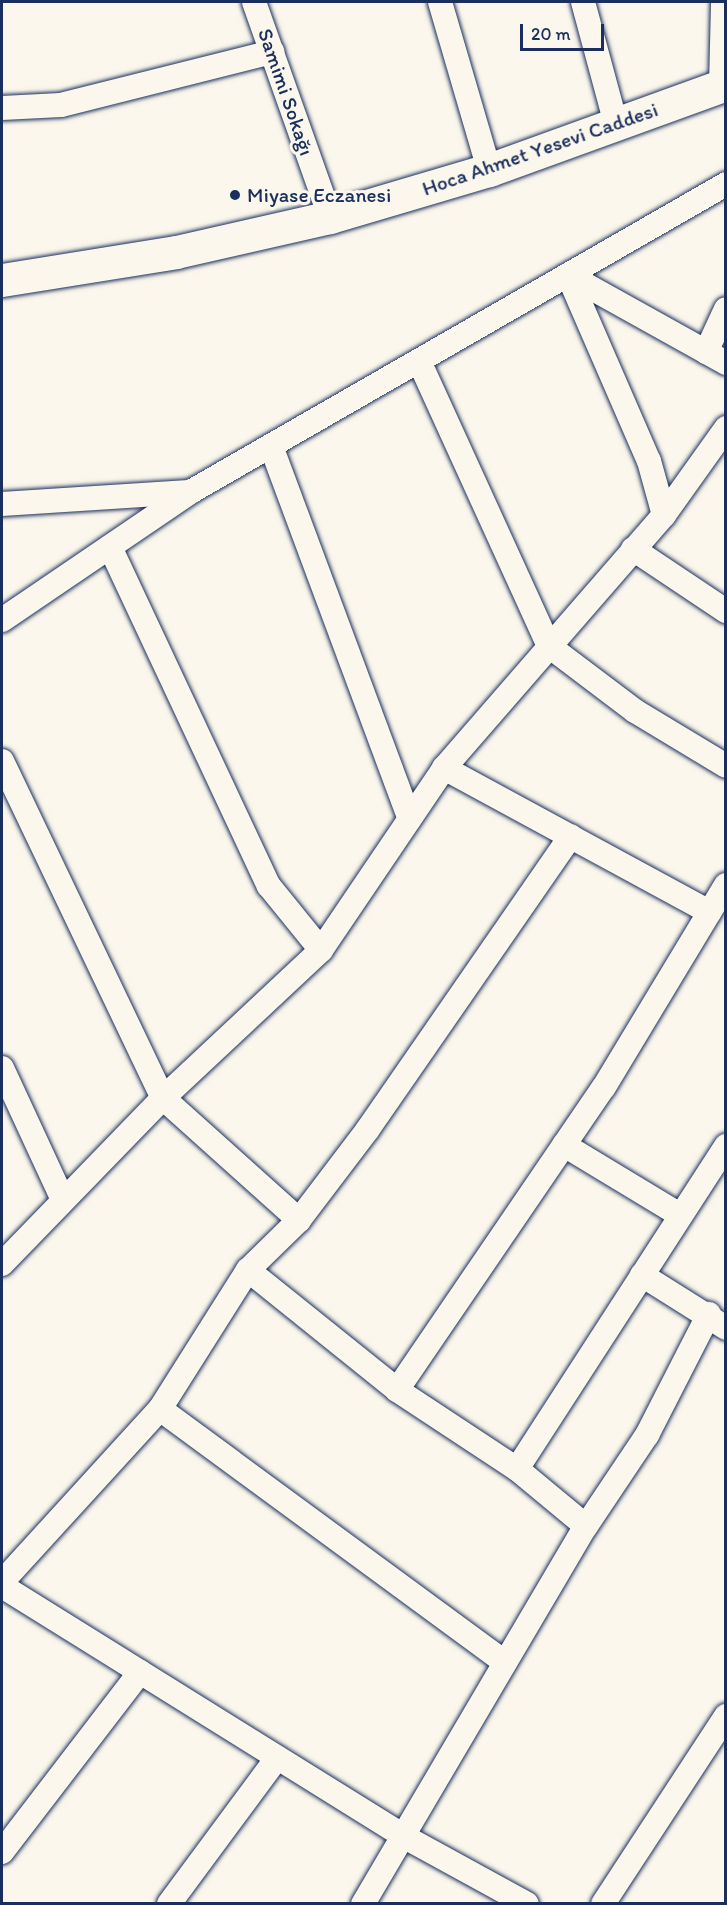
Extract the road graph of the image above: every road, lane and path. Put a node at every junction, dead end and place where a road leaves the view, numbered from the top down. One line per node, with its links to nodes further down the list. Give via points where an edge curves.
1 (254, 2): 5 (street, Samimi Sokağı)
2 (440, 2): 9 (street)
3 (583, 2): 8 (street)
4 (723, 2): 6 (street)
5 (272, 52): 7 (street, via 61,105); 11 (street, Samimi Sokağı)
6 (723, 85): 8 (main road, Hoca Ahmet Yesevi Caddesi)
7 (2, 108)
8 (616, 124): 9 (main road, Hoca Ahmet Yesevi Caddesi)
9 (489, 170): 11 (main road, Hoca Ahmet Yesevi Caddesi)
10 (726, 184): 12 (street)
11 (330, 217): 13 (main road, Hoca Ahmet Yesevi Caddesi, via 152,256)
12 (568, 275): 15 (street); 16 (street); 21 (street, via 649,461)
13 (2, 280)
14 (726, 309): 15 (street)
15 (716, 358)
16 (419, 361): 18 (street); 26 (street)
17 (726, 428): 21 (street)
18 (271, 446): 19 (street); 30 (street)
19 (192, 491): 20 (street); 22 (street)
20 (2, 504)
21 (664, 516): 23 (street)
22 (110, 547): 25 (street); 34 (street, via 269,886)
23 (633, 549): 24 (street); 26 (street)
24 (726, 611)
25 (2, 620)
26 (549, 646): 28 (street, via 635,711); 29 (street)
27 (2, 761): 36 (street)
28 (726, 766)
29 (444, 768): 30 (street); 31 (street)
30 (410, 818): 34 (street)
31 (571, 836): 33 (street); 41 (street, via 368,1129)
32 (726, 885): 33 (street)
33 (709, 912): 37 (street)
34 (321, 950): 36 (street)
35 (2, 1068): 39 (street)
36 (163, 1098): 39 (street); 41 (street)
37 (564, 1145): 40 (street); 46 (street)
38 (724, 1152): 40 (street)
39 (62, 1198): 42 (street)
40 (680, 1215): 44 (street)
41 (299, 1220): 43 (street)
42 (2, 1264)
43 (248, 1270): 46 (street); 47 (street)
44 (642, 1275): 45 (street); 48 (street)
45 (717, 1321): 49 (street)
46 (397, 1390): 48 (street)
47 (160, 1409): 50 (street); 51 (street)
48 (517, 1469): 49 (street)
49 (586, 1526): 51 (street)
50 (2, 1584): 52 (street)
51 (505, 1662): 55 (street)
52 (140, 1672): 54 (street); 56 (street)
53 (726, 1716): 60 (street)
54 (277, 1758): 55 (street); 57 (street)
55 (403, 1836): 58 (street); 59 (street)
56 (2, 1852)
57 (169, 1904)
58 (363, 1904)
59 (527, 1904)
60 (603, 1904)

